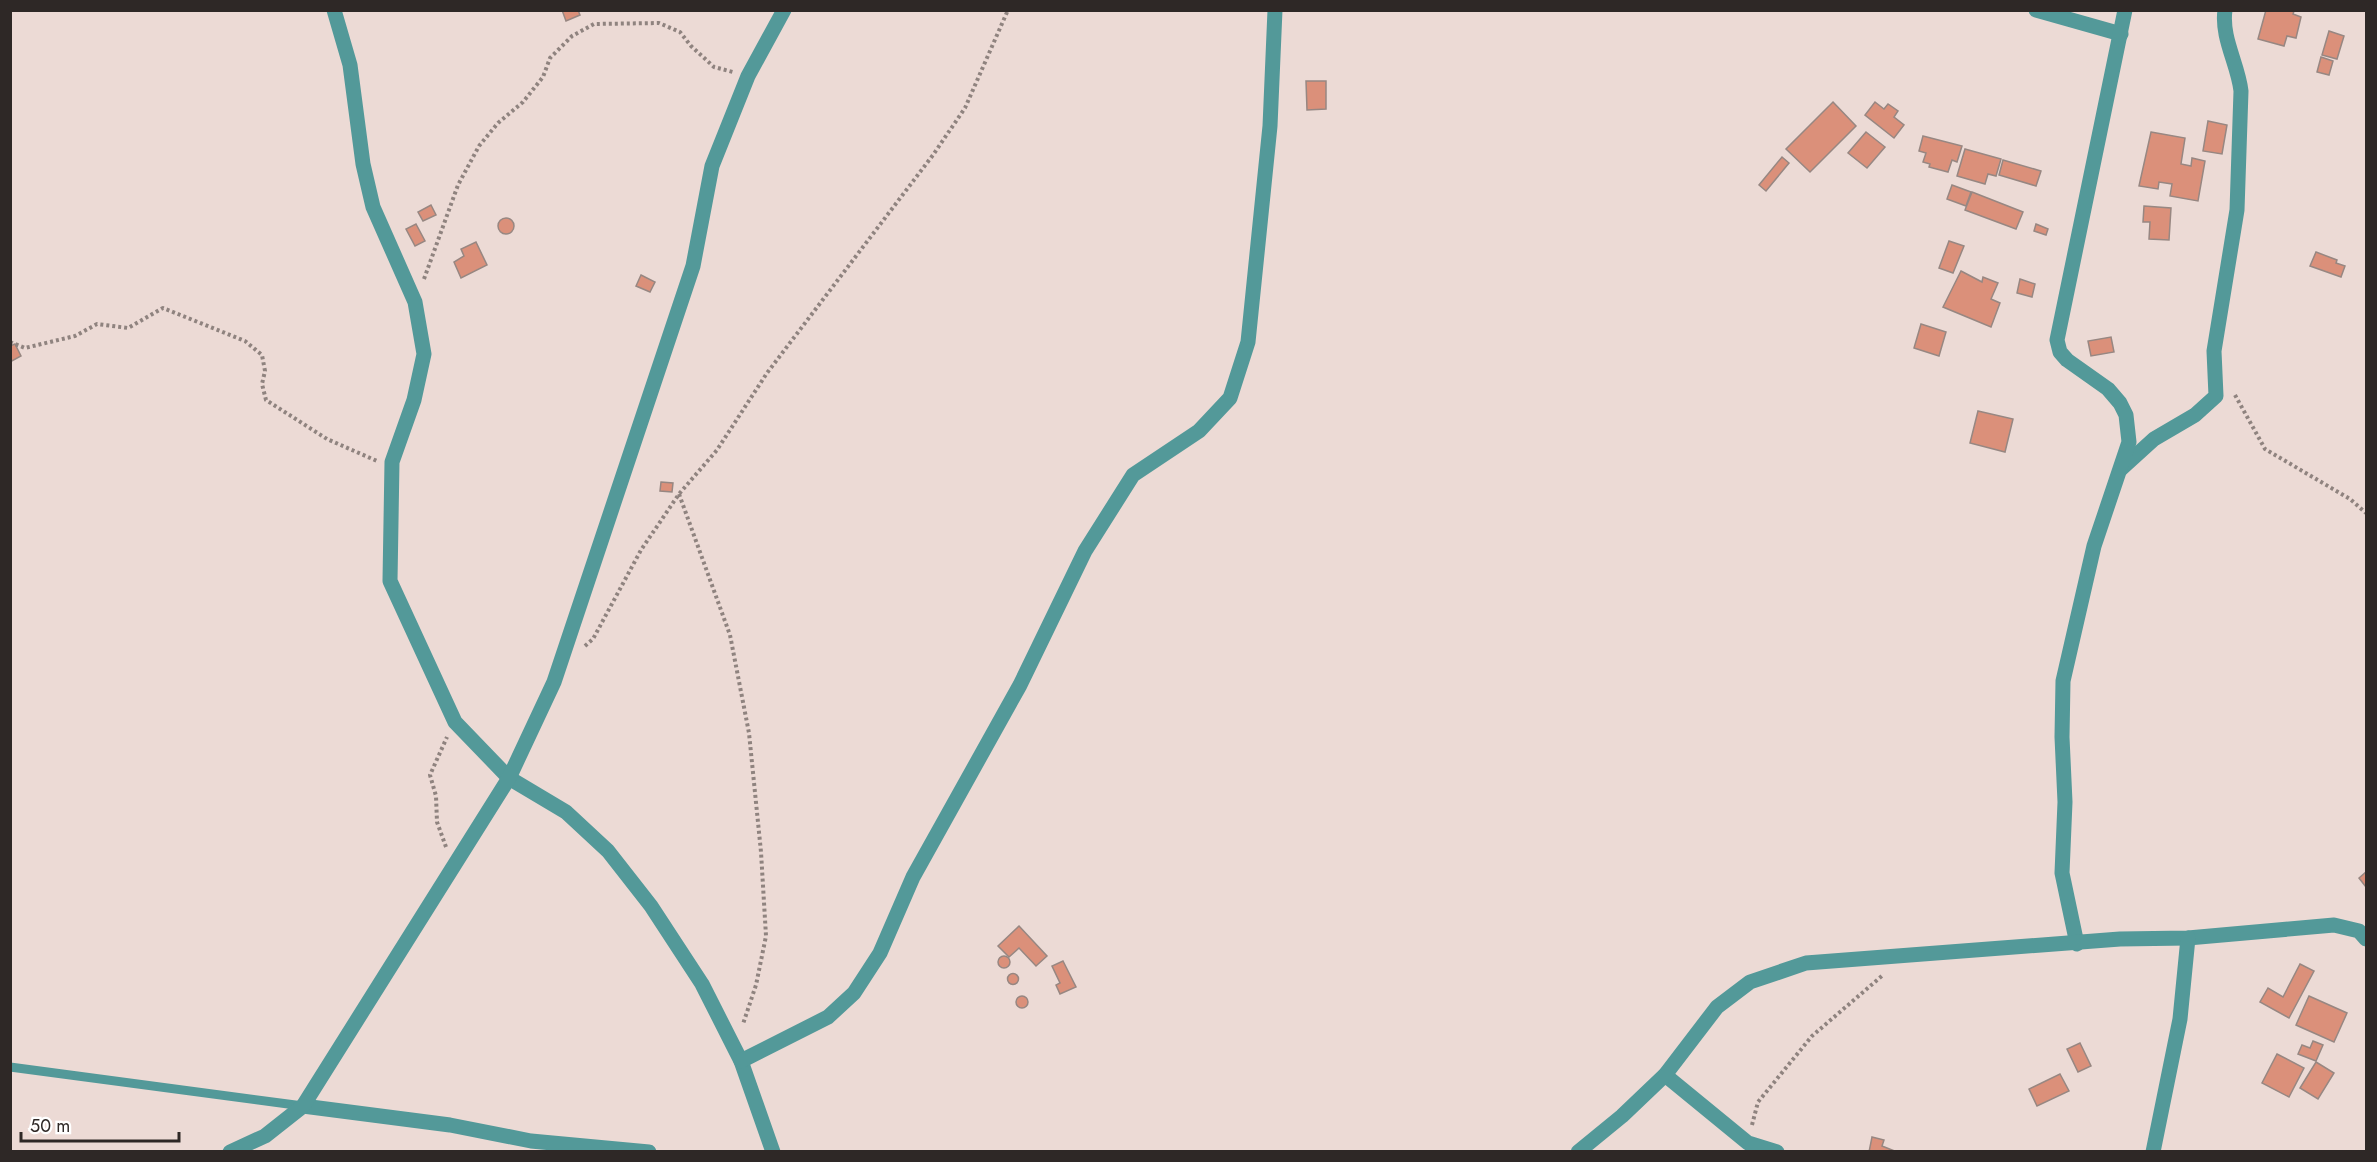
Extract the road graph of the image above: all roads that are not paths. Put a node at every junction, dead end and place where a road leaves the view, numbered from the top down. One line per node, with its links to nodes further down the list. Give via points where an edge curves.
1 (334, 10): 9 (street, via 350,65 373,207 415,302 424,354 414,400 392,462 390,581 455,722)
2 (784, 10): 9 (street, via 748,76 712,166 693,266 560,663)
3 (1275, 10): 13 (street, via 1270,126 1248,342 1230,398 1199,431 1133,475 1085,550 1020,685 913,877 880,953 854,993 828,1017)
4 (2036, 10): 7 (street)
5 (2125, 10): 7 (street)
6 (2225, 10): 8 (street, via 2226,37 2241,91 2237,210 2214,351 2216,396 2154,439)
7 (2121, 34): 8 (street, via 2057,340 2067,360 2108,389 2126,415 2129,442)
8 (2121, 470): 12 (street, via 2094,546 2063,681 2062,873)
9 (509, 778): 13 (street, via 566,812 608,851 651,906 702,984); 16 (street)
10 (2188, 939): 11 (street, via 2334,925 2359,932); 12 (street, via 2120,939); 24 (street, via 2180,1019)
11 (2367, 939)
12 (2077, 944): 15 (street, via 1806,963 1750,982 1717,1007)
13 (738, 1054): 21 (street)
14 (10, 1067): 16 (lane)
15 (1665, 1075): 22 (street); 23 (street, via 1748,1143)
16 (303, 1106): 17 (street); 20 (street, via 450,1125 531,1141)
17 (266, 1136): 18 (street); 19 (street)
18 (230, 1152)
19 (261, 1152)
20 (649, 1152)
21 (773, 1152)
22 (1578, 1152)
23 (1777, 1152)
24 (2153, 1152)

